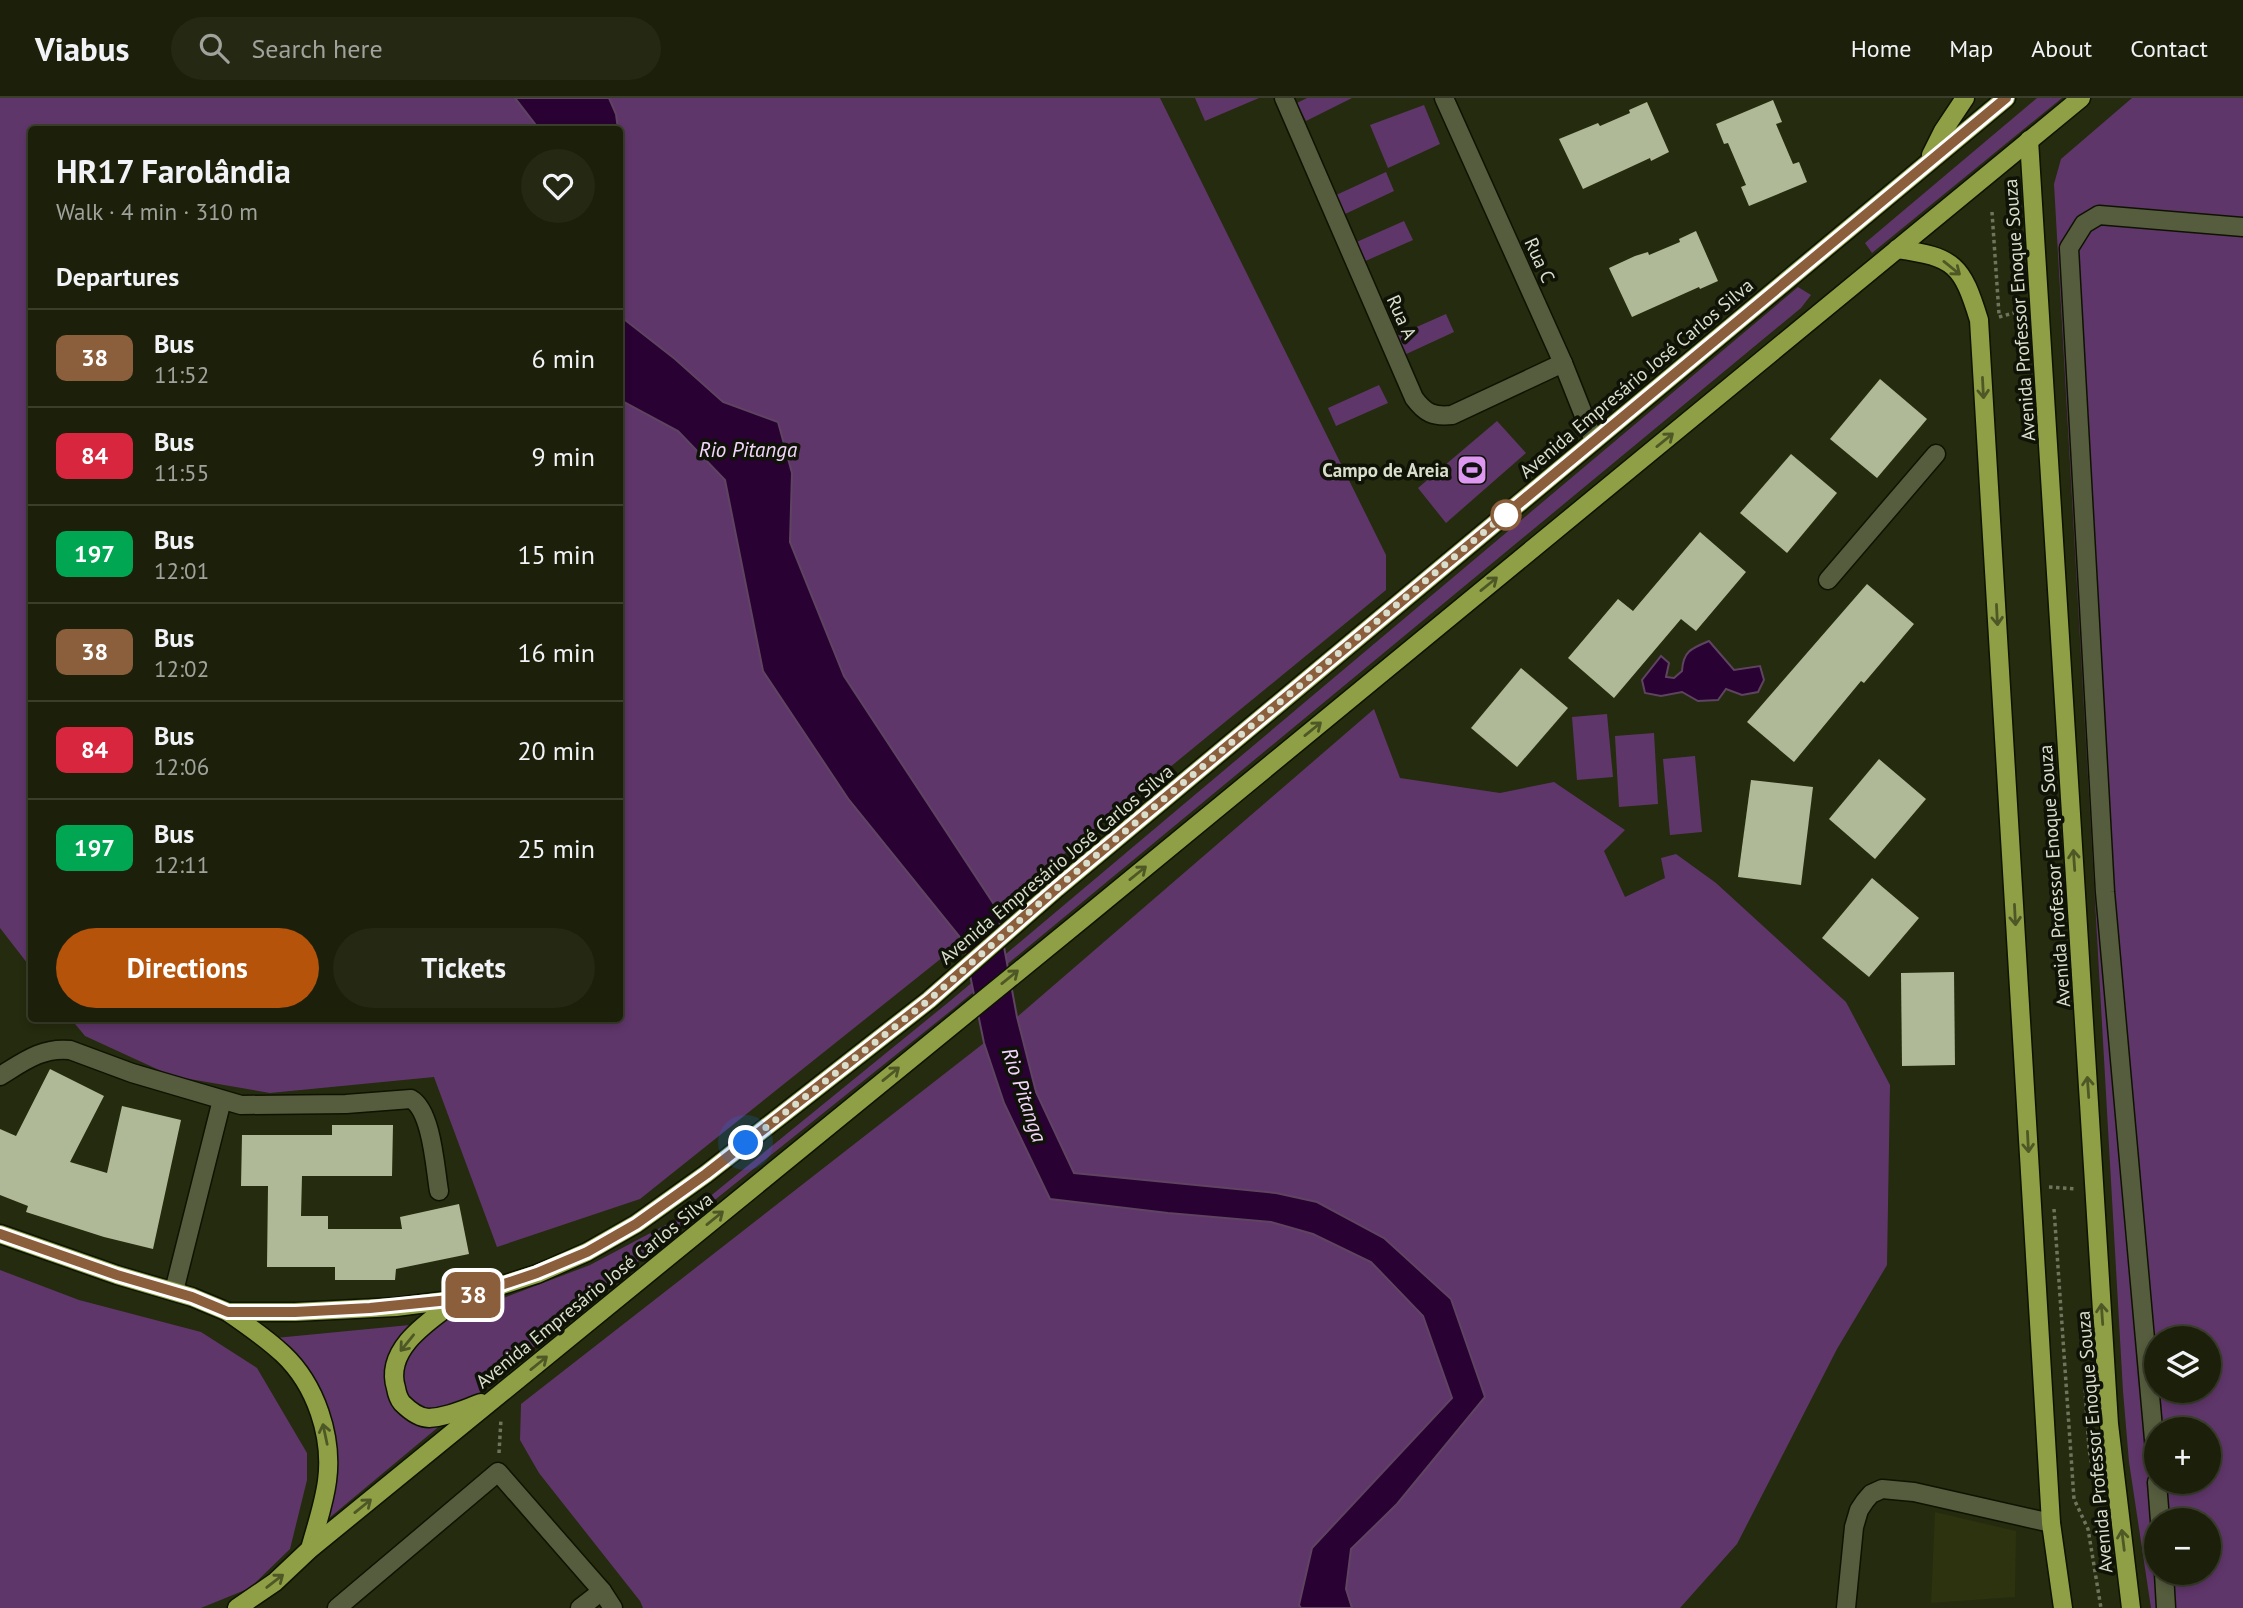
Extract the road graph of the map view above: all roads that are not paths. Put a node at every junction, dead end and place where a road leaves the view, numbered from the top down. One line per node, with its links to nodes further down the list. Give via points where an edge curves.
1 (1284, 98): 10 (street, Rua A, via 1423,411 1452,415)
2 (1444, 98): 10 (street, Rua C)
3 (1964, 98): 7 (main road)
4 (2006, 98): 7 (main road, Avenida Empresário José Carlos Silva)
5 (2081, 98): 6 (main road, Avenida Empresário José Carlos Silva)
6 (2029, 140): 9 (main road, Avenida Empresário José Carlos Silva); 35 (main road, Avenida Professor Enoque Souza, one-way to 6, via 2109,1424)
7 (1927, 163): 11 (main road, Avenida Empresário José Carlos Silva)
8 (2243, 228): 22 (street, via 2099,215 2084,224 2069,248 2105,892)
9 (1897, 249): 21 (main road, Avenida Empresário José Carlos Silva, one-way to 9); 23 (main road, Avenida Professor Enoque Souza, one-way to 23, via 1936,256 1955,267 1968,284 1979,320)
10 (1563, 363): 11 (street, Rua C)
11 (1594, 441): 19 (main road, Avenida Empresário José Carlos Silva, via 929,1000 706,1174 587,1252)
12 (1936, 454): 13 (street)
13 (1828, 580)
14 (0, 1076): 15 (street, via 35,1054 62,1049)
15 (222, 1100): 16 (street, via 254,1105 411,1099 420,1104 428,1127); 18 (street)
16 (439, 1191)
17 (0, 1234): 18 (main road, Avenida Empresário José Carlos Silva)
18 (174, 1291): 20 (main road, Avenida Empresário José Carlos Silva)
19 (459, 1299): 20 (main road, Avenida Empresário José Carlos Silva, via 370,1308); 21 (main road, one-way to 21, via 416,1332 400,1352 394,1381 399,1400 426,1418 449,1415)
20 (228, 1312): 24 (main road, one-way to 20, via 329,1456 318,1410 285,1356)
21 (498, 1396): 24 (main road, Avenida Empresário José Carlos Silva, one-way to 21)
22 (2152, 1417)
23 (2051, 1523): 25 (main road, Avenida Professor Enoque Souza); 32 (street, via 1882,1489 1871,1494 1859,1510)
24 (310, 1549): 28 (main road, Avenida Empresário José Carlos Silva, one-way to 24)
25 (2058, 1583): 33 (street); 34 (main road, Avenida Professor Enoque Souza)
26 (2165, 1585): 36 (street)
27 (602, 1591): 29 (street, via 498,1472); 30 (street); 31 (street)
28 (237, 1608)
29 (337, 1608)
30 (580, 1608)
31 (612, 1608)
32 (1846, 1608)
33 (2058, 1608)
34 (2063, 1608)
35 (2131, 1608)
36 (2166, 1608)

